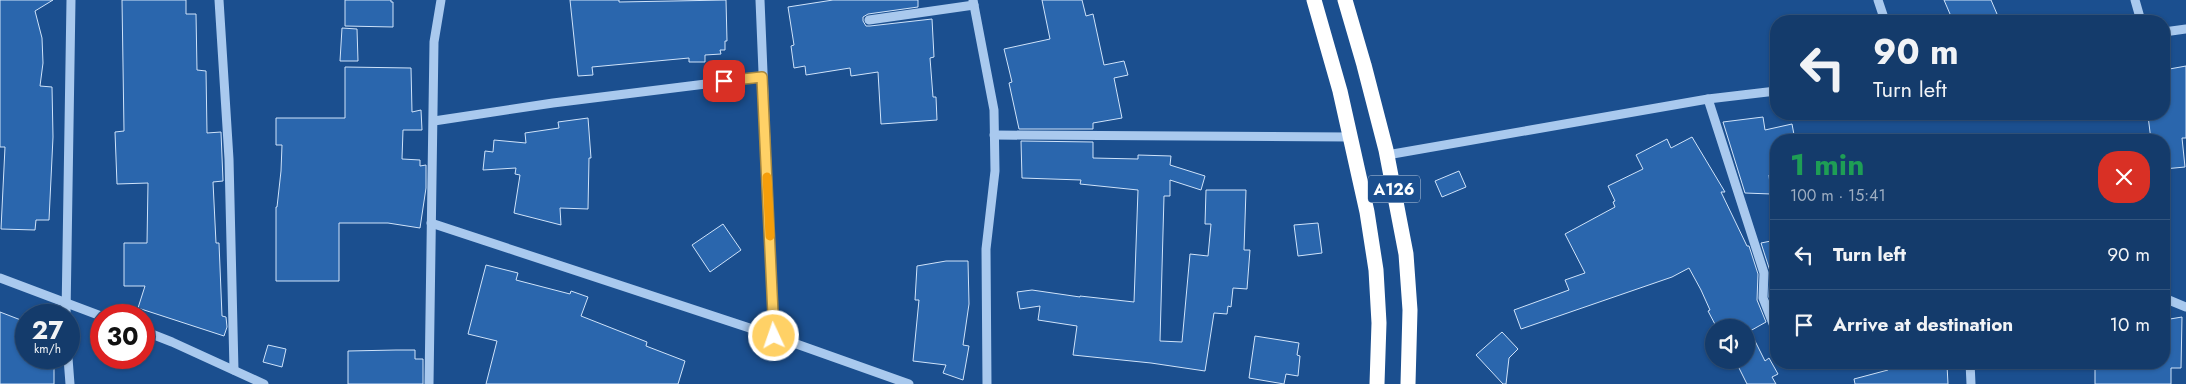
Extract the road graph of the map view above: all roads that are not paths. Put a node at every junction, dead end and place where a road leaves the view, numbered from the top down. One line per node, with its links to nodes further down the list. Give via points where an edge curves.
1 (71, 0): 25 (street)
2 (219, 0): 33 (street, via 229,159)
3 (440, 0): 18 (street, via 434,42)
4 (760, 0): 15 (street)
5 (1314, 0): 20 (highway, A126, via 1340,91)
6 (1345, 0): 21 (highway, A126)
7 (1878, 0): 10 (street)
8 (2134, 0): 11 (street)
9 (974, 3): 12 (street); 19 (street, via 994,110)
10 (1883, 15)
11 (2139, 15)
12 (869, 20)
13 (2186, 29): 14 (street)
14 (2170, 31)
15 (762, 77): 18 (street, via 553,102); 30 (street)
16 (1770, 92): 17 (street)
17 (1708, 99): 21 (street); 28 (street, via 1764,273 1763,298)
18 (434, 122): 22 (street)
19 (994, 135): 20 (street); 38 (street, via 995,171 986,249)
20 (1349, 137): 39 (highway, A126, via 1367,212 1376,270 1379,323)
21 (1387, 155): 40 (highway, A126, via 1406,254 1410,310)
22 (431, 223): 30 (street); 36 (street)
23 (0, 278): 25 (street)
24 (2170, 300): 26 (street)
25 (66, 302): 27 (street)
26 (2186, 306)
27 (90, 312)
28 (1770, 316)
29 (155, 335): 33 (street)
30 (774, 336): 37 (street)
31 (69, 369): 34 (street)
32 (1970, 369): 41 (street)
33 (234, 370): 35 (street)
34 (70, 384)
35 (264, 384)
36 (429, 384)
37 (909, 384)
38 (987, 384)
39 (1377, 384)
40 (1408, 384)
41 (1971, 384)

